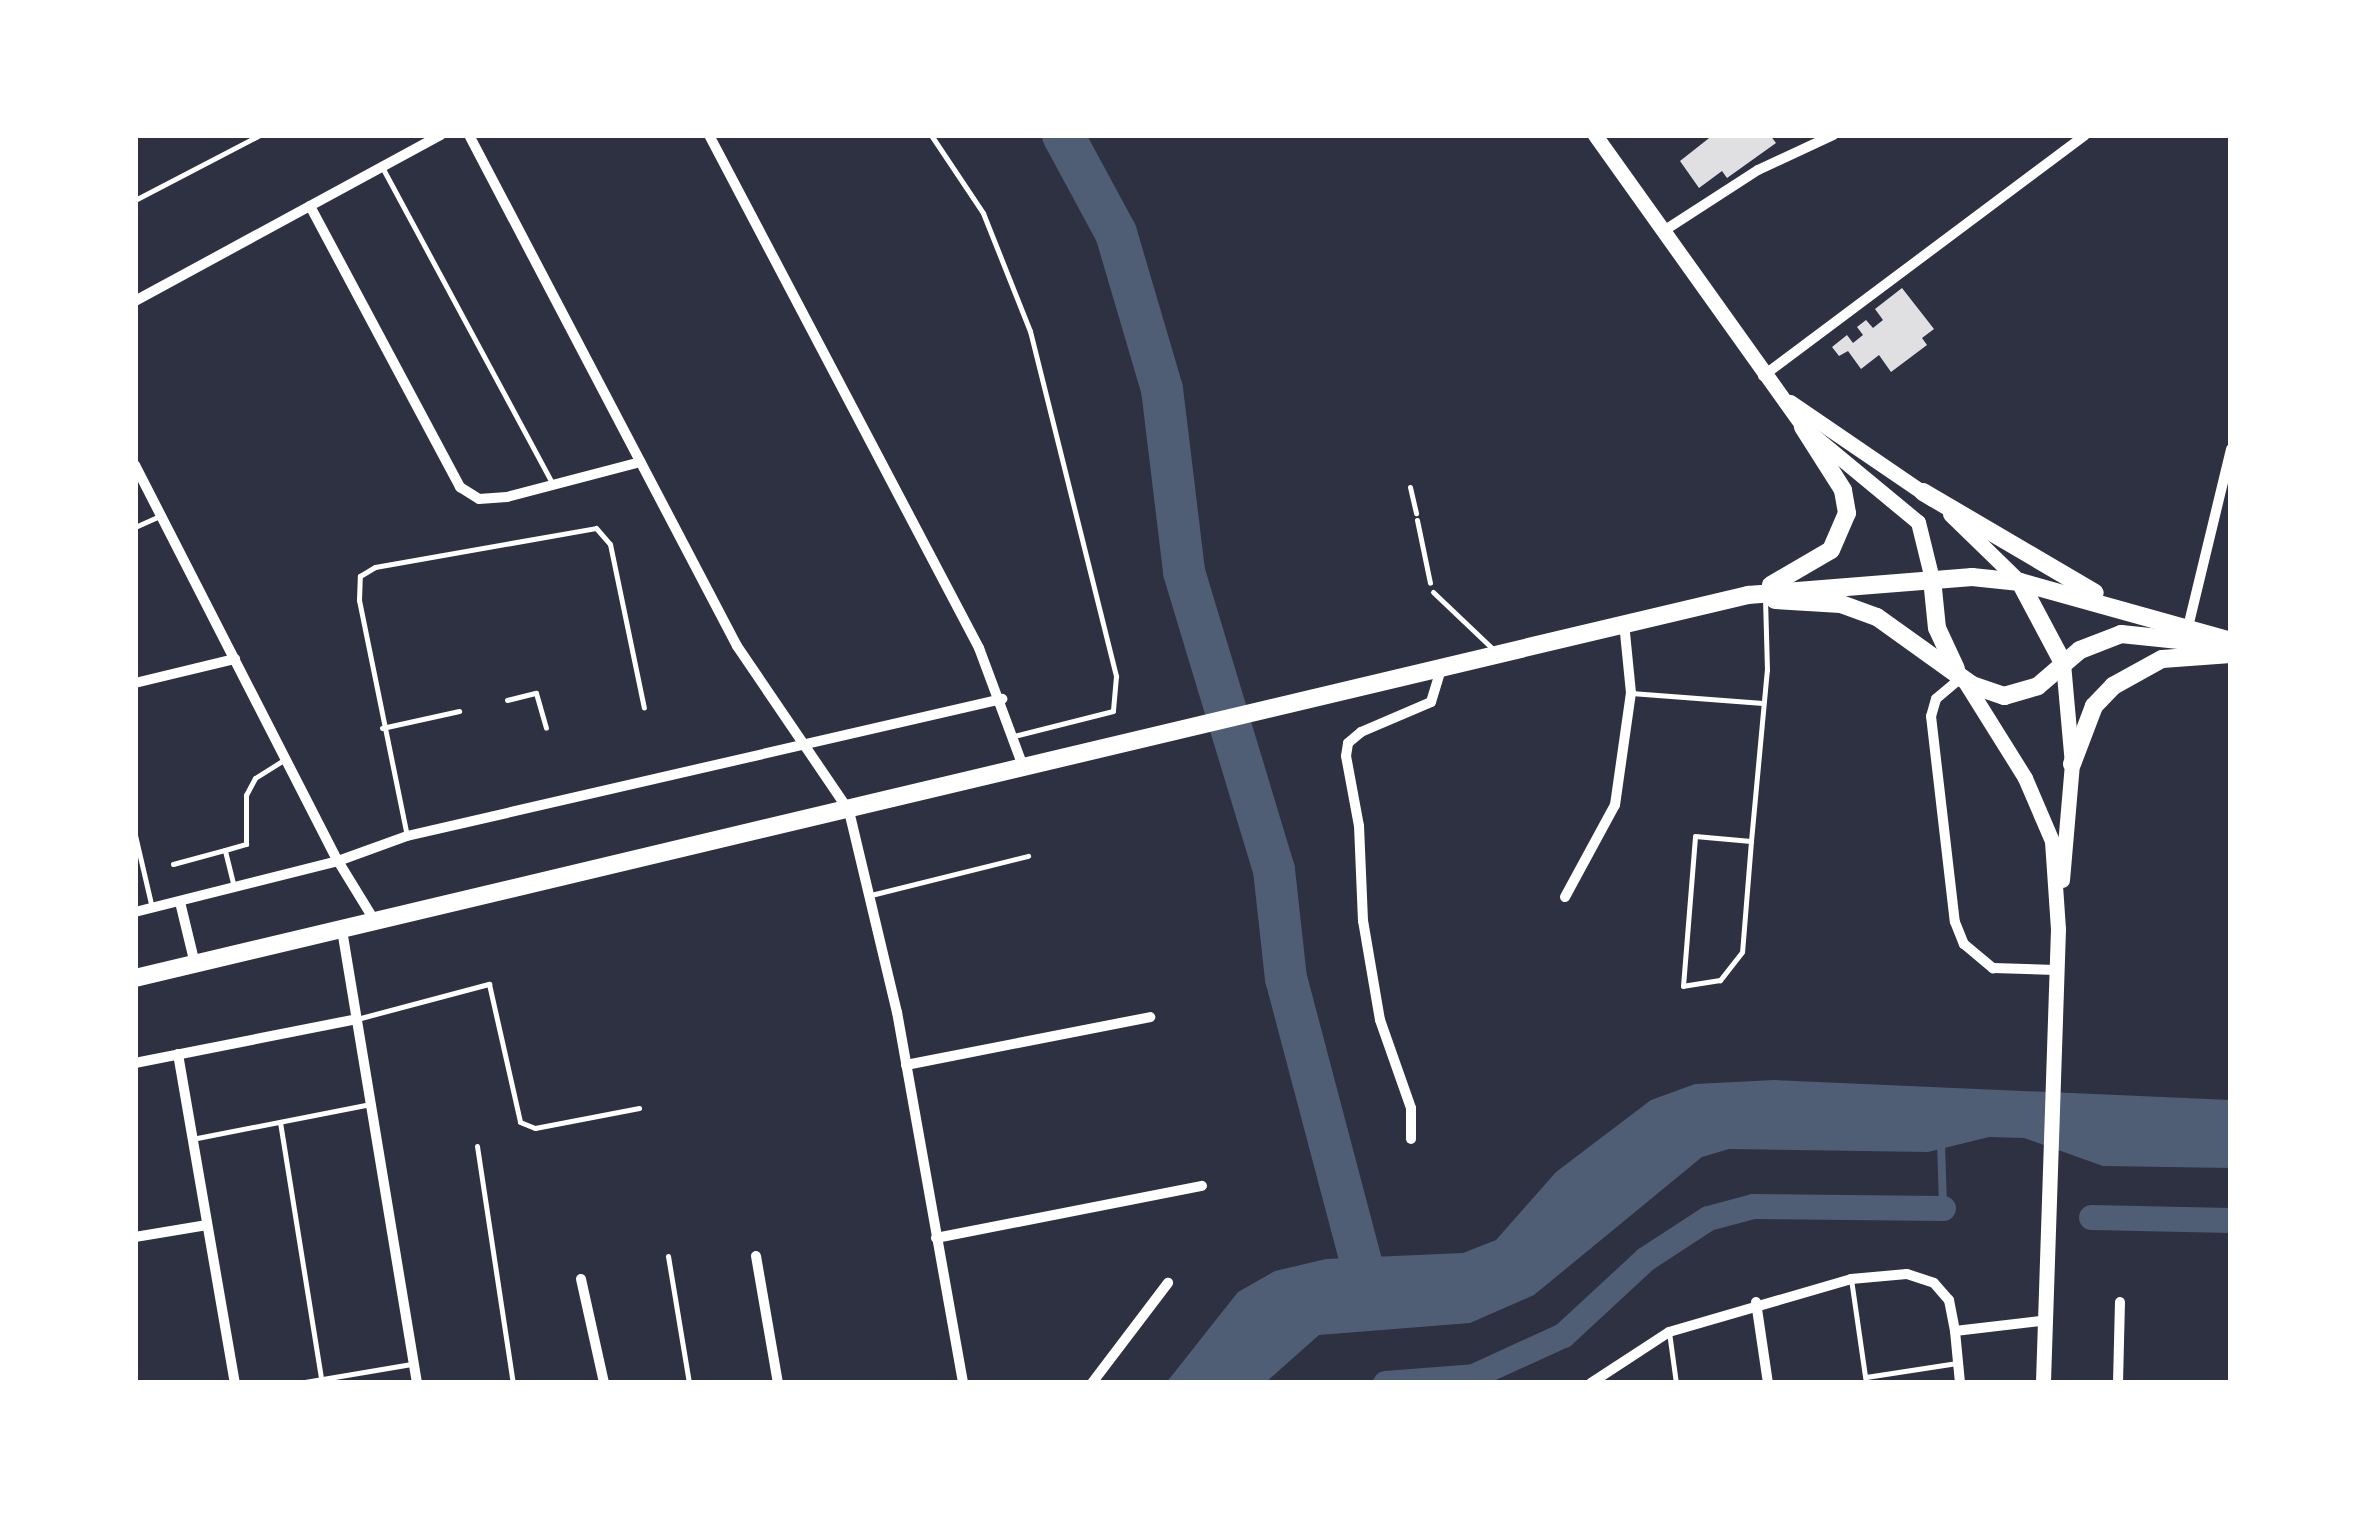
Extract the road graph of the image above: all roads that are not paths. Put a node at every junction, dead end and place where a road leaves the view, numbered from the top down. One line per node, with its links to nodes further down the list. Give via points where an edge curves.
1 (260, 135): 11 (lane)
2 (441, 135): 10 (street)
3 (485, 135): 9 (lane)
4 (710, 135): 42 (street)
5 (931, 135): 49 (lane, via 983,213 1030,331 1102,606 1117,692 1117,703 1103,716)
6 (1595, 135): 13 (main road)
7 (1833, 135): 13 (street, via 1758,170)
8 (2085, 135): 15 (street)
9 (470, 138): 19 (street)
10 (382, 167): 12 (street); 21 (lane)
11 (135, 200)
12 (310, 206): 14 (street); 21 (street, via 460,487 479,498)
13 (1662, 232): 15 (main road)
14 (135, 301)
15 (1763, 376): 16 (main road)
16 (1774, 392): 17 (main road); 23 (main road)
17 (1803, 426): 26 (main road, via 1918,522); 30 (main road, via 1842,490 1842,534 1813,565)
18 (2231, 449): 33 (street)
19 (640, 462): 21 (street); 50 (street, via 737,646)
20 (135, 464): 24 (street)
21 (553, 485)
22 (1410, 487): 27 (lane)
23 (1923, 492): 28 (main road); 31 (main road, via 2064,578)
24 (161, 515): 25 (lane); 36 (street)
25 (135, 527)
26 (1932, 578): 28 (main road); 30 (main road); 39 (main road, via 1937,628)
27 (1430, 582)
28 (2020, 582): 31 (main road); 37 (main road)
29 (1432, 592): 35 (lane)
30 (1756, 597): 32 (main road); 39 (main road, via 1840,604 1878,617); 44 (lane)
31 (2133, 611): 33 (main road)
32 (1624, 622): 35 (main road); 41 (street)
33 (2188, 626): 34 (main road)
34 (2231, 647): 37 (main road, via 2122,634); 52 (main road, via 2162,659 2113,686 2094,706)
35 (1497, 654): 38 (main road)
36 (235, 659): 40 (street); 51 (street)
37 (2064, 662): 39 (main road, via 2038,686 2014,695 1989,693); 52 (main road)
38 (1442, 667): 53 (main road); 83 (street, via 1431,702 1361,732 1348,743 1346,756 1380,1020 1410,1108)
39 (1962, 678): 69 (main road, via 2042,810 2052,840); 72 (street, via 1936,699 1931,716 1956,922 1976,960 1993,968)
40 (135, 683)
41 (1630, 692): 44 (lane); 64 (street, via 1615,805)
42 (1002, 699): 49 (street); 50 (street)
43 (507, 700): 48 (lane, via 536,693)
44 (1763, 703): 57 (lane)
45 (644, 708): 47 (lane, via 610,544 596,528 570,528 375,566 360,576)
46 (458, 710): 47 (lane)
47 (382, 728): 56 (lane)
48 (546, 728)
49 (1014, 736): 53 (street)
50 (804, 749): 54 (street); 56 (street)
51 (287, 758): 58 (lane, via 255,778 246,796 246,844); 60 (street)
52 (2072, 764): 69 (main road)
53 (1024, 770): 54 (main road)
54 (849, 811): 63 (street); 68 (main road)
55 (135, 836): 66 (lane)
56 (407, 836): 60 (street)
57 (1752, 841): 57 (lane, via 1695,836 1683,986 1720,980 1742,952)
58 (225, 850): 61 (lane); 62 (lane)
59 (1028, 856): 63 (lane)
60 (338, 861): 62 (street); 68 (street)
61 (173, 864)
62 (234, 889): 65 (street)
63 (869, 895): 78 (street)
64 (1565, 897)
65 (180, 902): 66 (street); 71 (street)
66 (152, 908): 67 (street)
67 (135, 912)
68 (376, 922): 70 (main road)
69 (2058, 929): 72 (main road)
70 (342, 930): 71 (main road); 75 (street)
71 (195, 964): 73 (main road)
72 (2056, 970): 96 (main road)
73 (135, 978)
74 (1150, 1017): 78 (street)
75 (357, 1019): 76 (street); 79 (street); 80 (lane, via 489,984 520,1122 535,1128)
76 (178, 1054): 77 (street); 82 (street)
77 (135, 1062)
78 (906, 1065): 88 (street)
79 (371, 1104): 81 (lane); 100 (street)
80 (639, 1108)
81 (280, 1122): 82 (lane); 102 (lane)
82 (192, 1139): 86 (street)
83 (1412, 1139)
84 (477, 1146): 106 (lane)
85 (1202, 1186): 88 (street)
86 (207, 1225): 87 (street); 103 (street)
87 (135, 1237)
88 (936, 1238): 110 (street)
89 (668, 1256): 108 (lane)
90 (756, 1256): 109 (street)
91 (582, 1279): 107 (street)
92 (1851, 1279): 94 (street); 97 (street, via 1907,1274 1934,1283 1949,1300); 101 (lane)
93 (1168, 1284): 111 (street)
94 (1756, 1302): 98 (street); 114 (street)
95 (2120, 1302): 117 (street)
96 (2040, 1321): 97 (street); 116 (main road)
97 (1955, 1330): 99 (street)
98 (1669, 1332): 112 (street); 113 (lane)
99 (1958, 1363): 101 (lane); 115 (street)
100 (414, 1364): 102 (lane); 105 (street)
101 (1866, 1380)
102 (321, 1381): 104 (lane)
103 (235, 1383)
104 (300, 1383)
105 (417, 1383)
106 (513, 1383)
107 (604, 1383)
108 (689, 1383)
109 (778, 1383)
110 (964, 1383)
111 (1092, 1383)
112 (1591, 1383)
113 (1676, 1383)
114 (1768, 1383)
115 (1960, 1383)
116 (2042, 1383)
117 (2118, 1383)

